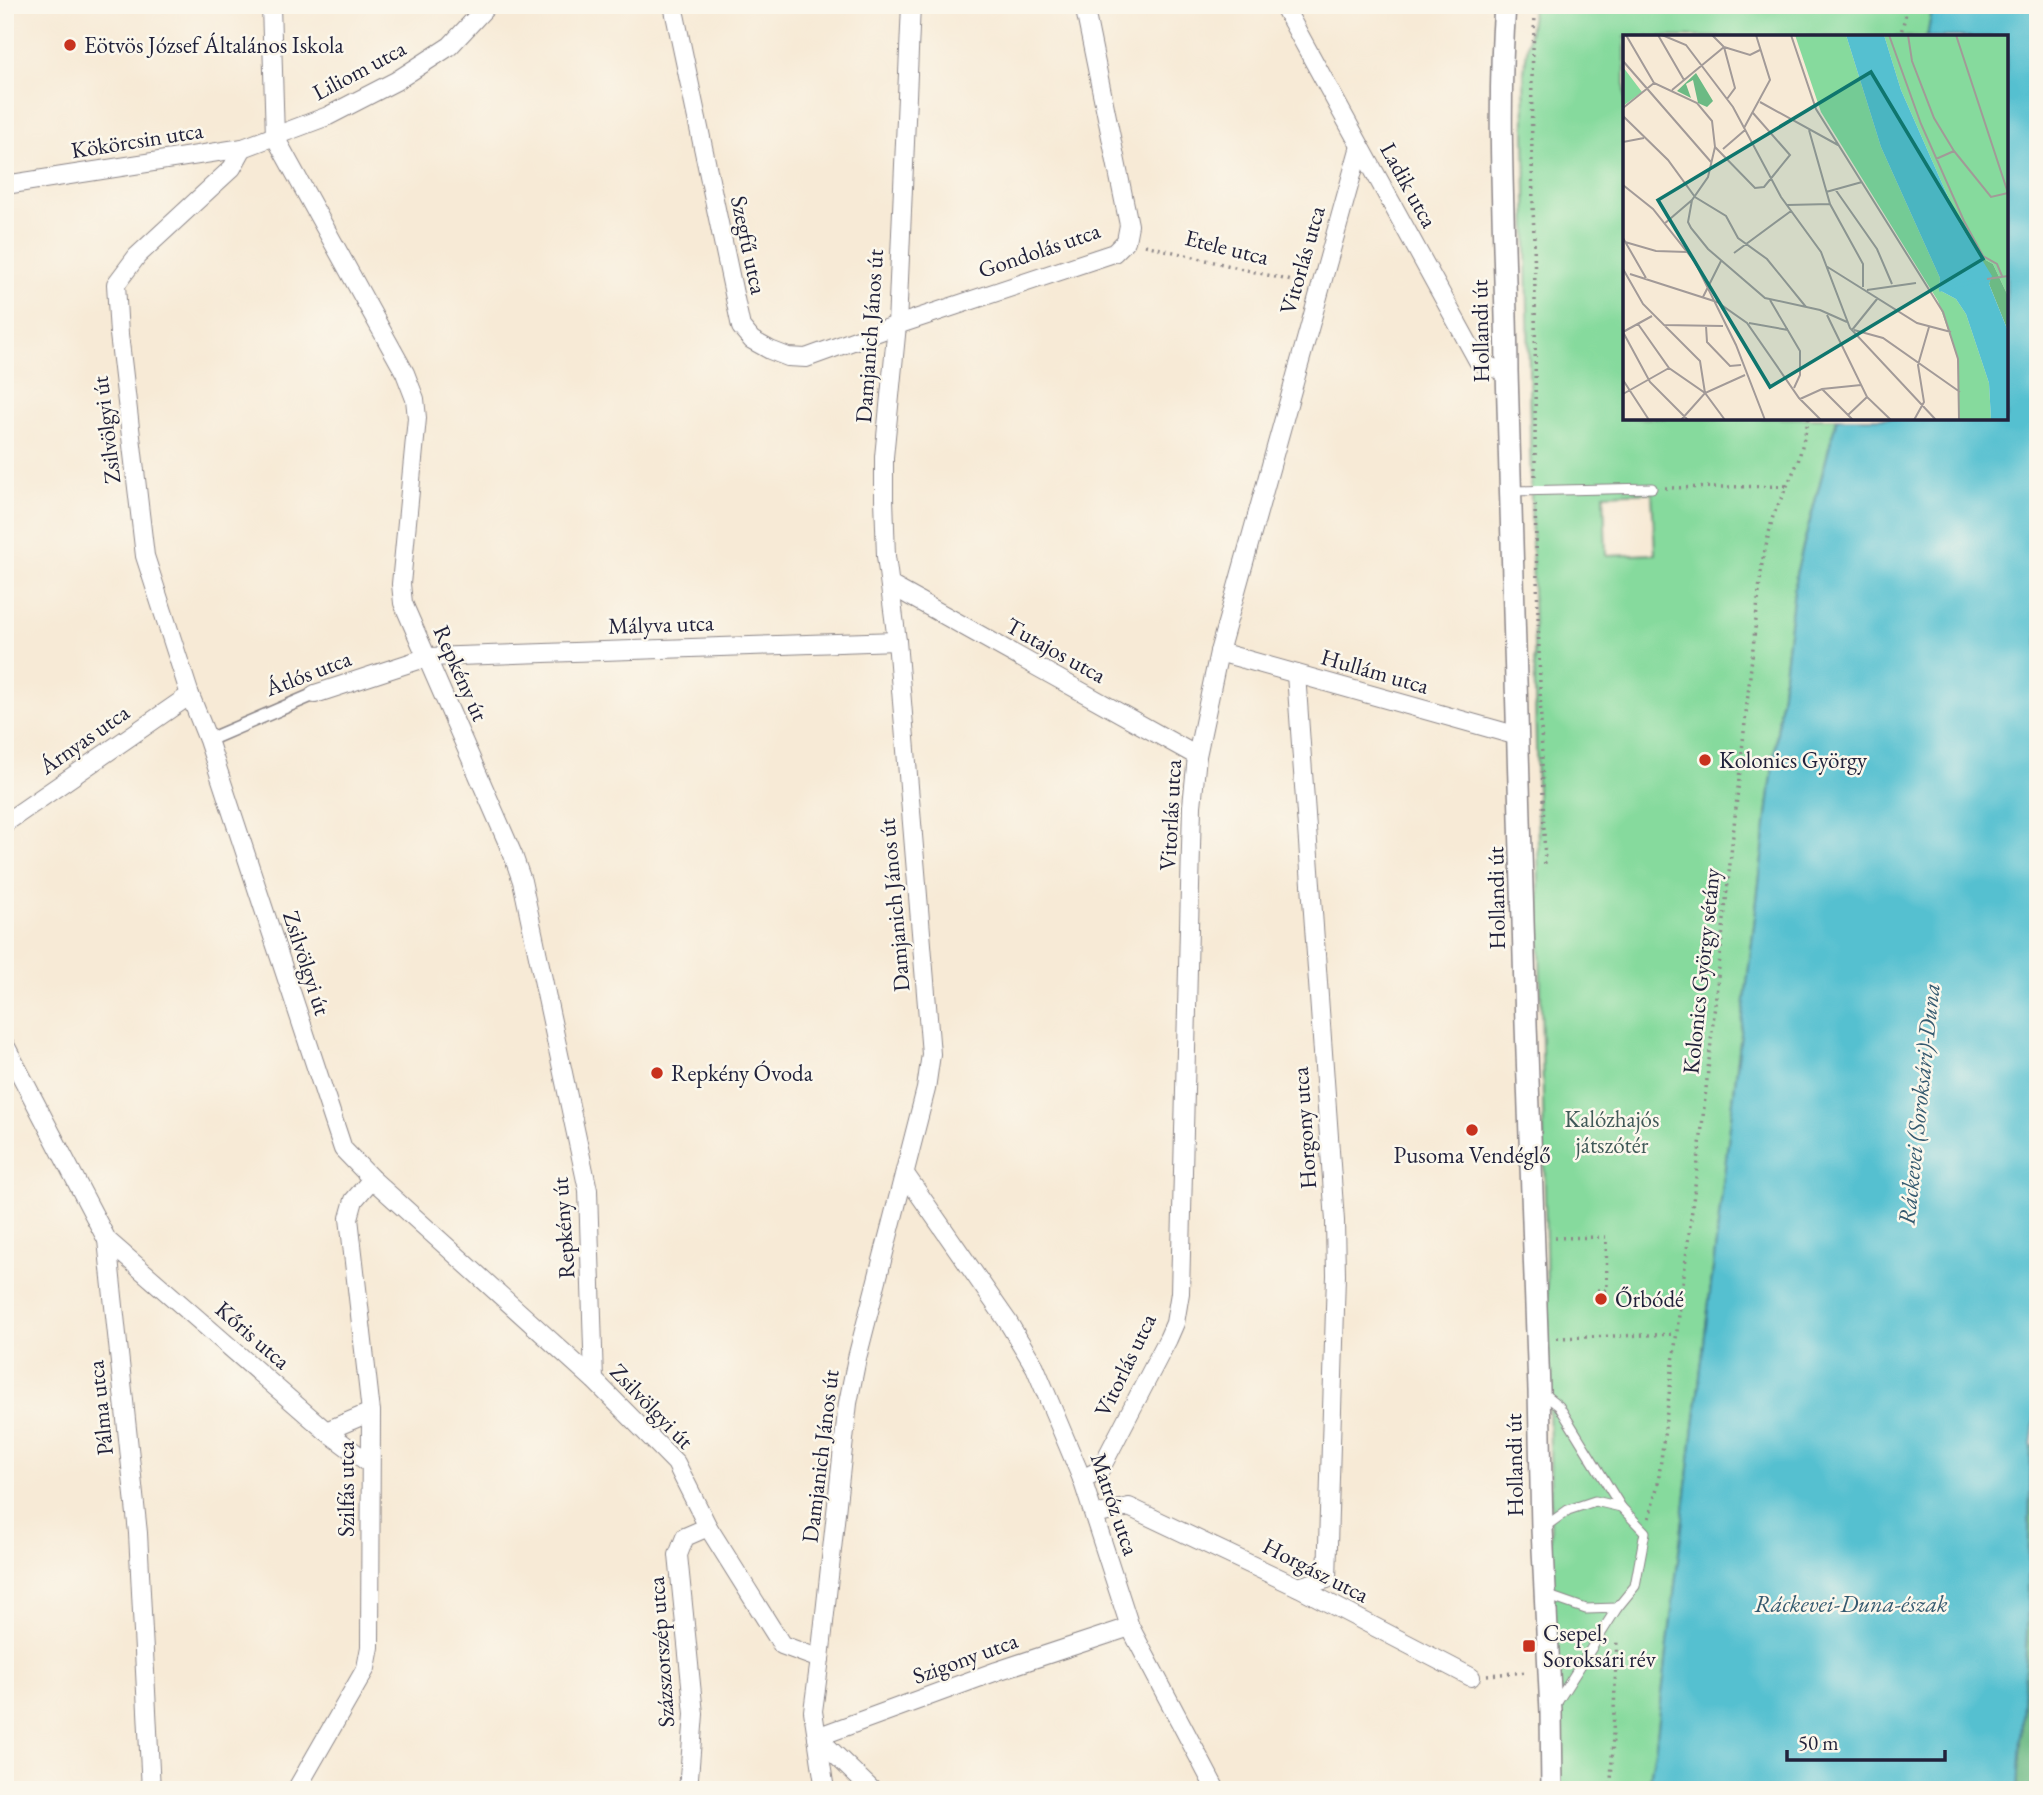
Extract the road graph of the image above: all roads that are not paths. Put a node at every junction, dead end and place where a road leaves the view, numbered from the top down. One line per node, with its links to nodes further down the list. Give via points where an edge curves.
1 (271, 5): 8 (street, Repkény út)
2 (488, 5): 8 (street, Liliom utca, via 450,46 396,81)
3 (673, 5): 12 (street, Szegfű utca, via 741,327 770,350 806,358)
4 (912, 5): 12 (street, Damjanich János út)
5 (1084, 5): 12 (street, Gondolás utca, via 1129,225 1126,241 1114,253)
6 (1283, 5): 9 (street, Ladik utca)
7 (1505, 5): 13 (street, Hollandi út, via 1501,111)
8 (275, 137): 10 (street, Kökörcsin utca); 19 (street, Repkény út, via 415,399 401,584 404,603)
9 (1360, 146): 13 (street, Ladik utca, via 1479,361); 18 (street, Vitorlás utca)
10 (243, 148): 11 (street, Kökörcsin utca); 22 (street, Zsilvölgyi út, via 232,167 137,256 116,284 145,556)
11 (5, 185)
12 (897, 325): 16 (street, Damjanich János út, via 884,457)
13 (1507, 371): 15 (street, Hollandi út)
14 (1652, 488): 15 (lane)
15 (1511, 491): 23 (street, Hollandi út)
16 (891, 586): 17 (street, Damjanich János út); 25 (street, Tutajos utca)
17 (897, 641): 19 (street, Mályva utca); 28 (street, Damjanich János út, via 930,1054)
18 (1219, 652): 20 (street, Hullám utca); 25 (street, Vitorlás utca)
19 (428, 657): 21 (street, Átlós utca); 31 (street, Repkény út, via 513,855 528,906 588,1190)
20 (1296, 674): 23 (street, Hullám utca); 41 (street, Horgony utca, via 1335,1221)
21 (315, 694): 24 (street, Átlós utca)
22 (190, 695): 24 (street, Zsilvölgyi út); 26 (street, Árnyas utca)
23 (1518, 736): 32 (street, Hollandi út)
24 (208, 740): 29 (street, Zsilvölgyi út, via 343,1149)
25 (1197, 755): 36 (street, Vitorlás utca, via 1178,1309 1168,1339 1100,1470)
26 (5, 822)
27 (5, 1045): 30 (street, Pálma utca)
28 (905, 1174): 36 (street, Matróz utca, via 1035,1367); 47 (street, Damjanich János út, via 848,1403)
29 (372, 1178): 31 (street, Zsilvölgyi út); 33 (street, Szilfás utca, via 354,1200 349,1218)
30 (107, 1241): 34 (street, Kőris utca); 51 (street, Pálma utca, via 138,1533)
31 (594, 1380): 39 (street, Zsilvölgyi út, via 676,1463)
32 (1539, 1390): 37 (lane, via 1559,1406); 40 (street, Hollandi út)
33 (371, 1412): 34 (street); 35 (street, Szilfás utca)
34 (326, 1431): 35 (street, Kőris utca)
35 (370, 1464): 52 (street, Szilfás utca, via 370,1647 366,1668)
36 (1082, 1479): 38 (street, Matróz utca)
37 (1621, 1507): 40 (lane, via 1595,1501 1568,1510); 45 (lane, via 1645,1532 1635,1586)
38 (1095, 1515): 42 (street, Horgász utca, via 1129,1507); 46 (street, Matróz utca)
39 (708, 1527): 47 (street, Zsilvölgyi út, via 782,1645); 53 (street, Százszorszép utca, via 685,1537 678,1555 694,1714)
40 (1542, 1529): 43 (street, Hollandi út)
41 (1326, 1579): 42 (street); 44 (street, Horgony utca)
42 (1297, 1587): 44 (street, Horgász utca)
43 (1544, 1595): 45 (lane, via 1586,1609); 49 (street, Hollandi út)
44 (1327, 1602): 48 (street, Horgász utca)
45 (1617, 1608): 49 (lane)
46 (1130, 1627): 50 (street, Szigony utca); 56 (street, Matróz utca)
47 (820, 1660): 50 (street, Damjanich János út, via 813,1711)
48 (1471, 1677)
49 (1551, 1712): 57 (street, Hollandi út)
50 (817, 1737): 54 (street, Damjanich János út); 55 (street)
51 (151, 1790)
52 (296, 1790)
53 (688, 1790)
54 (825, 1790)
55 (872, 1790)
56 (1216, 1790)
57 (1552, 1790)

